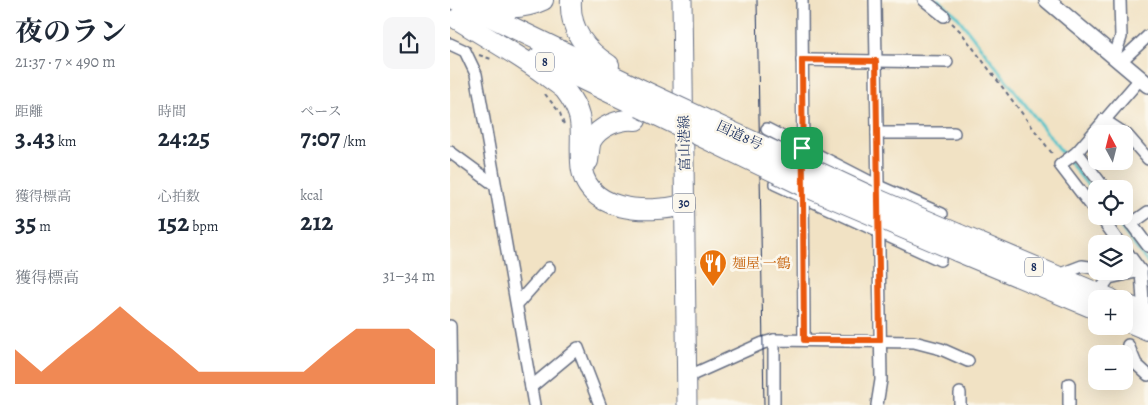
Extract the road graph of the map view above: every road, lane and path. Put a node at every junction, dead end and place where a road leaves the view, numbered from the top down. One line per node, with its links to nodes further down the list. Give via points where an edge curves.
1 (476, 0): 2 (highway, via 503,8 529,7)
2 (543, 0)
3 (571, 0): 19 (highway, via 574,30 587,48)
4 (682, 0): 36 (main road, 富山港線 / 30)
5 (802, 0): 14 (street)
6 (875, 0): 16 (street)
7 (924, 0): 11 (street)
8 (1047, 0): 15 (street)
9 (1120, 0): 15 (street, via 1121,37)
10 (454, 12): 19 (highway, 8); 36 (highway, via 564,89 580,114 581,163 588,185 608,204 636,210 666,210)
11 (944, 16): 29 (path, via 961,32)
12 (1148, 36): 15 (street)
13 (450, 44): 32 (street, via 465,51 476,74)
14 (802, 60): 16 (street); 25 (street)
15 (1117, 60): 18 (street)
16 (876, 61): 17 (street); 22 (street)
17 (947, 62)
18 (1144, 82): 20 (street)
19 (642, 101): 24 (highway, bridge); 24 (highway, bridge); 36 (highway, via 626,118 609,125 591,140 588,160 594,182 610,194 636,199 664,199)
20 (1104, 120): 26 (street); 28 (street, via 1127,135)
21 (767, 129): 25 (street)
22 (877, 133): 23 (street); 33 (street)
23 (954, 133)
24 (740, 146): 43 (highway, 国道8号 / 8, bridge)
25 (802, 148): 33 (street); 34 (street)
26 (1077, 152): 29 (street); 30 (street)
27 (452, 156): 32 (street)
28 (1148, 159)
29 (1060, 165): 35 (street)
30 (1098, 180)
31 (775, 184): 34 (street)
32 (496, 185): 52 (street)
33 (878, 186): 38 (street); 41 (street)
34 (802, 197): 41 (street); 59 (street)
35 (1088, 202)
36 (684, 205): 65 (main road, 富山港線 / 30)
37 (1148, 212): 39 (street)
38 (942, 214)
39 (1133, 217)
40 (1132, 225): 42 (street)
41 (878, 232): 43 (street); 60 (street)
42 (1148, 246)
43 (952, 248): 48 (highway, 国道8号 / 8); 51 (highway, 国道8号 / 8)
44 (1133, 266): 47 (street)
45 (1088, 267): 48 (street)
46 (549, 268): 52 (street)
47 (1141, 271): 49 (street, via 1109,278); 54 (street)
48 (1056, 276): 50 (highway, 国道8号 / 8)
49 (1104, 290)
50 (1088, 293)
51 (1088, 295)
52 (517, 304): 67 (street)
53 (1133, 306): 54 (highway)
54 (1146, 308)
55 (1133, 324): 57 (highway)
56 (450, 326): 63 (street)
57 (1148, 330)
58 (774, 340): 59 (street); 65 (street); 72 (street)
59 (804, 340): 60 (street)
60 (880, 340): 62 (street, via 914,342); 73 (street, via 881,380)
61 (1133, 357): 64 (street)
62 (968, 361)
63 (450, 374): 68 (street)
64 (1148, 375)
65 (687, 377): 71 (main road, 富山港線 / 30)
66 (1069, 384): 74 (street)
67 (531, 386): 69 (street); 70 (street, via 578,348)
68 (451, 405)
69 (534, 405)
70 (600, 405)
71 (688, 405)
72 (774, 405)
73 (877, 405)
74 (1069, 405)

